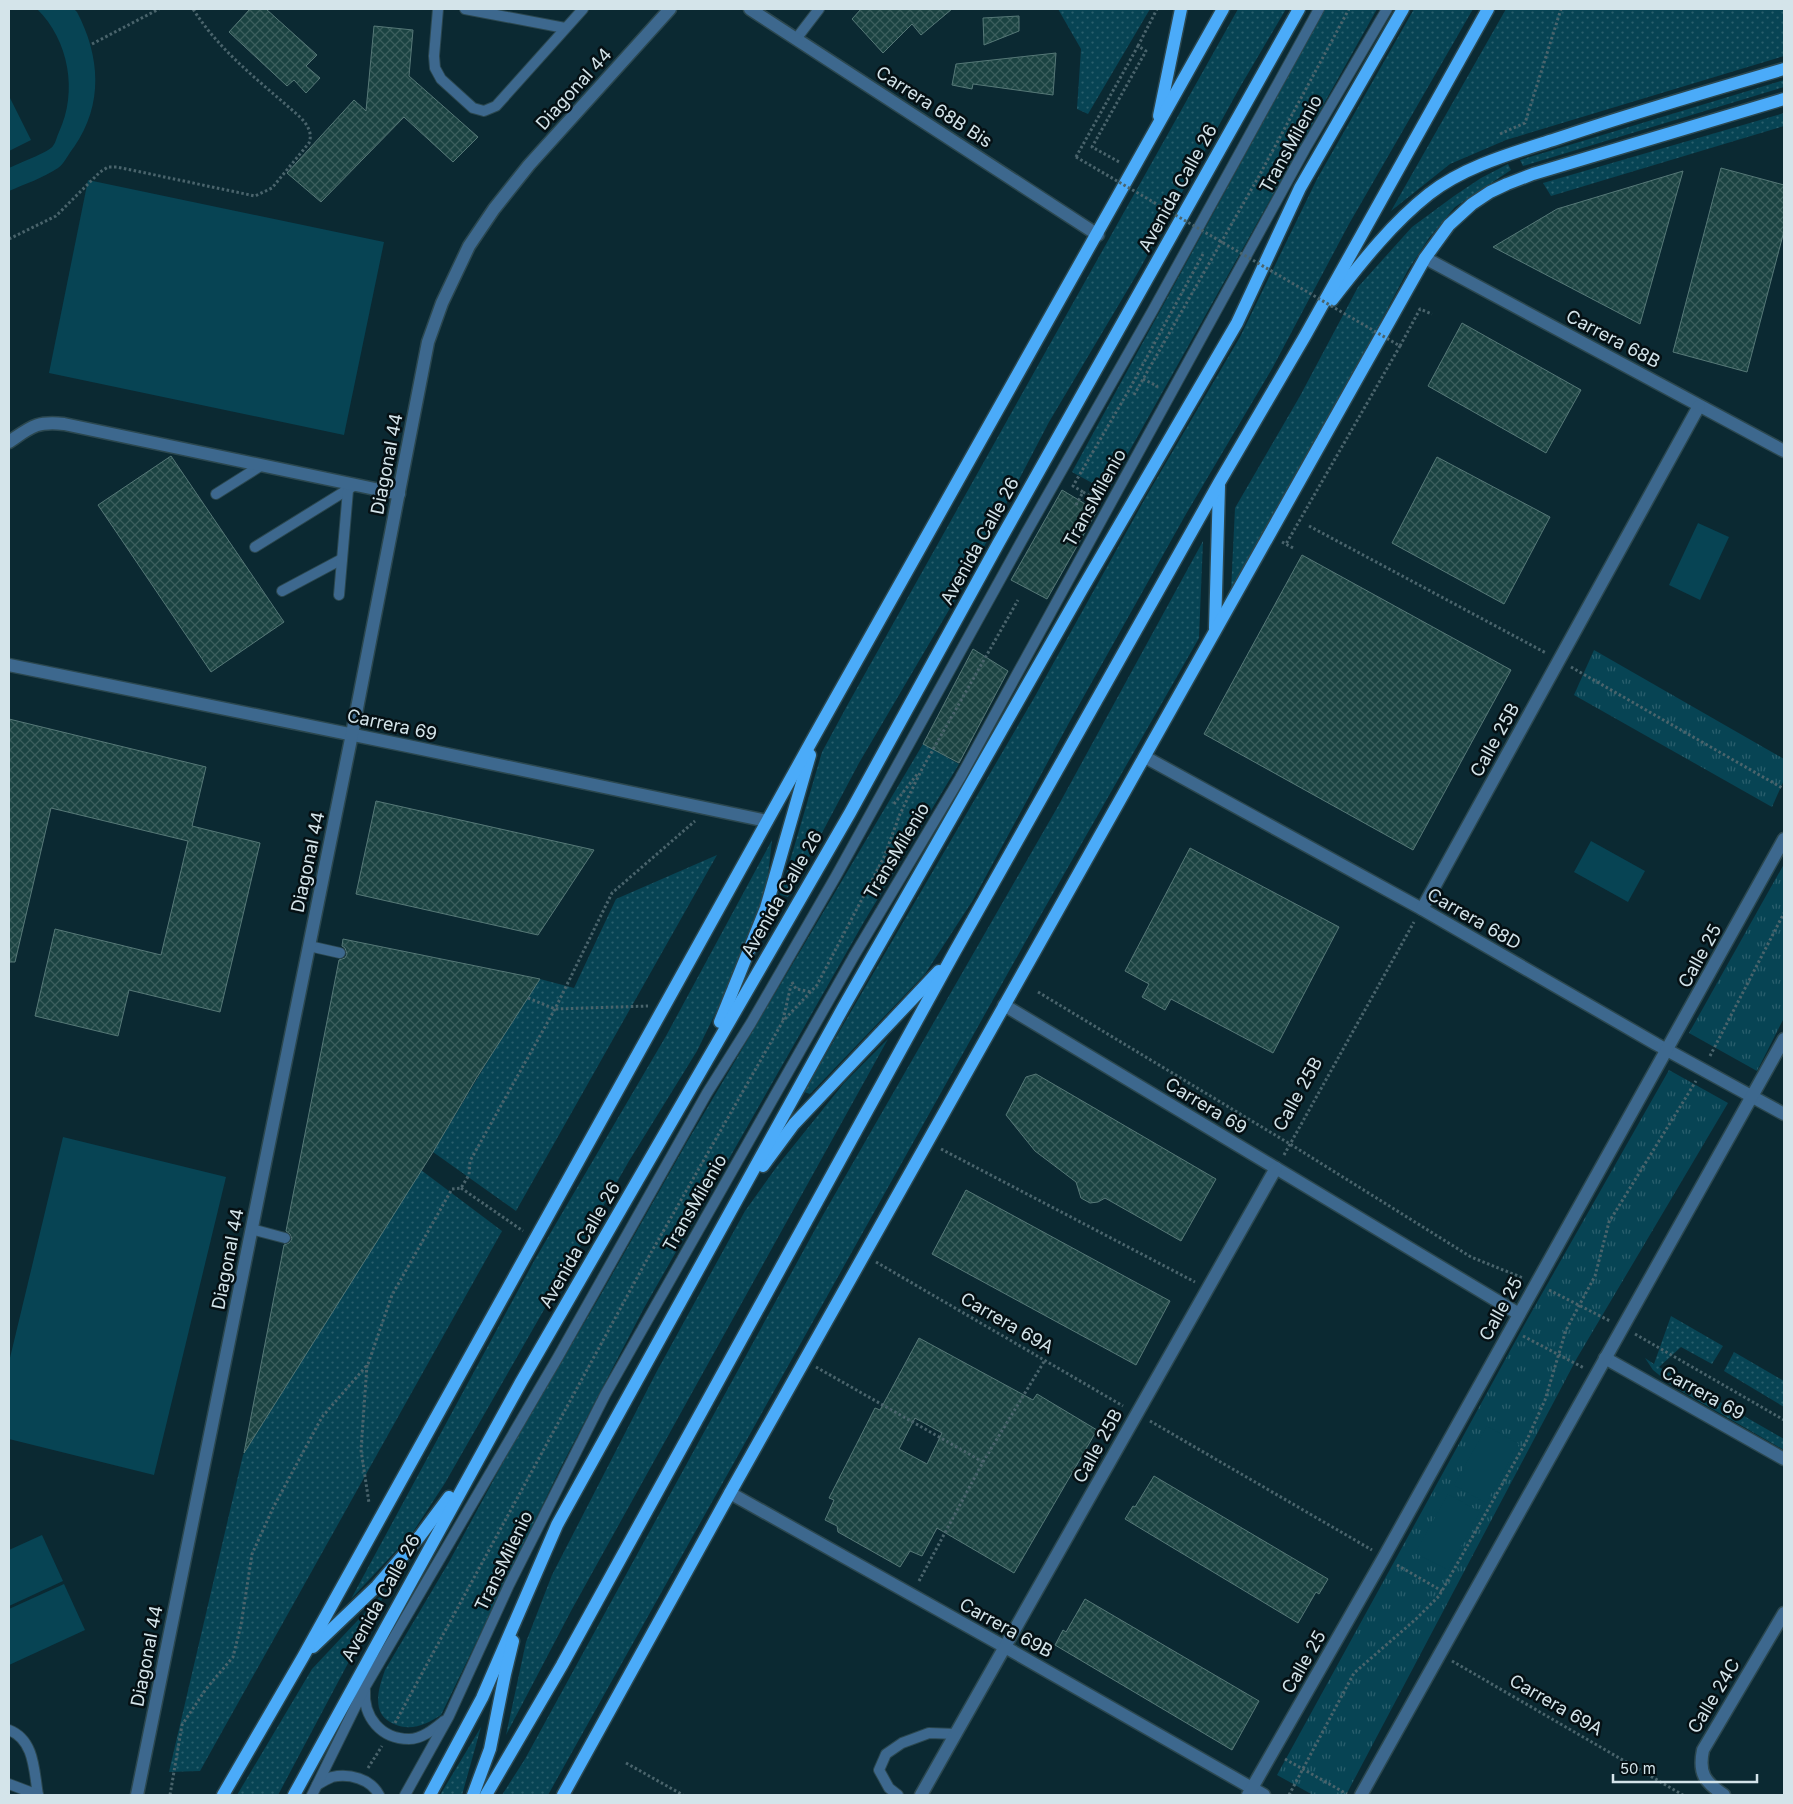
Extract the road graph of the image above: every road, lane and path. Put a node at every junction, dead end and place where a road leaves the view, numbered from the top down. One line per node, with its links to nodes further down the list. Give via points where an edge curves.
1 (159, 9): 21 (path)
2 (193, 9): 30 (path, via 228,53 307,125 311,137 309,143 272,188 255,196 108,167 56,216)
3 (438, 9): 19 (lane, via 435,68 441,79 473,108 484,111 496,106)
4 (465, 9): 19 (lane)
5 (583, 9): 19 (lane)
6 (670, 9): 49 (street, Diagonal 44, via 529,165 469,246 428,342)
7 (819, 9): 20 (lane)
8 (1157, 9): 22 (path)
9 (1181, 9): 25 (main road)
10 (1223, 9): 25 (main road)
11 (1299, 9): 80 (main road, Avenida Calle 26, via 850,813)
12 (1319, 9): 119 (lane, via 836,876 707,1093)
13 (1349, 9): 37 (path, via 1260,176)
14 (1387, 9): 120 (lane, TransMilenio, via 1305,149 964,769 605,1395)
15 (1403, 9): 87 (main road, via 1300,188 1237,323 862,974)
16 (1488, 9): 35 (main road)
17 (1561, 9): 26 (path, via 1525,123)
18 (757, 10): 20 (street, Carrera 68B Bis)
19 (565, 28)
20 (796, 39): 28 (street, Carrera 68B Bis)
21 (92, 44)
22 (1138, 46): 27 (path, via 1146,51 1092,147); 29 (path, bridge, via 1076,157)
23 (1784, 69): 35 (main road, via 1590,127 1468,170 1429,194 1402,218 1374,247)
24 (1784, 99): 33 (main road, via 1507,184 1472,204 1449,225)
25 (1156, 129): 27 (main road)
26 (1500, 134)
27 (1133, 170): 28 (main road)
28 (1098, 235): 60 (main road)
29 (1212, 236): 31 (path); 36 (path, bridge)
30 (9, 239)
31 (1208, 245)
32 (1203, 253): 47 (path, via 1073,486)
33 (1425, 258): 40 (street, Carrera 68B); 57 (main road)
34 (1432, 314): 36 (path, via 1420,309)
35 (1305, 336): 45 (main road)
36 (1400, 346): 51 (path, bridge)
37 (1143, 379): 38 (path); 39 (path, via 1157,386)
38 (1134, 395)
39 (1152, 395)
40 (1699, 406): 42 (street, Carrera 68B); 65 (street, Calle 25B)
41 (9, 442): 44 (street, via 45,422)
42 (1784, 451)
43 (1114, 462): 47 (path, via 1094,498)
44 (262, 465): 46 (street); 48 (lane)
45 (1219, 484): 57 (main road); 69 (main road)
46 (352, 487): 49 (street); 52 (lane); 53 (lane)
47 (1083, 492): 50 (path)
48 (216, 494)
49 (399, 494): 59 (street, Diagonal 44)
50 (1076, 505)
51 (1286, 544)
52 (255, 547)
53 (342, 559): 54 (lane); 55 (lane)
54 (282, 591)
55 (339, 595)
56 (1018, 600): 71 (path, via 922,769 884,857)
57 (1215, 631): 61 (main road)
58 (9, 665): 59 (street, Carrera 69)
59 (352, 734): 62 (street, Carrera 69); 67 (street, Diagonal 44)
60 (815, 736): 63 (main road); 80 (main road, via 766,908)
61 (1145, 757): 65 (street, Carrera 68D); 74 (main road)
62 (709, 809): 63 (street, Carrera 69); 76 (path, via 612,893)
63 (767, 821): 90 (main road)
64 (1784, 839): 78 (street, Calle 25)
65 (1422, 909): 78 (street, Carrera 68D); 84 (path, Calle 25B)
66 (1784, 913): 79 (path)
67 (308, 946): 68 (lane); 88 (street, Diagonal 44)
68 (340, 953)
69 (954, 953): 87 (main road, via 794,1124); 141 (main road, via 567,1656)
70 (792, 982): 71 (path, via 796,989)
71 (812, 992): 123 (path, via 783,1021 644,1265)
72 (1038, 992): 84 (path)
73 (528, 998): 76 (path)
74 (1004, 1005): 83 (main road); 85 (street, Carrera 69)
75 (651, 1006): 76 (path)
76 (555, 1009): 86 (path, via 470,1160 469,1175)
77 (1784, 1039): 81 (street)
78 (1668, 1050): 79 (street, Carrera 68D); 92 (street, Calle 25)
79 (1703, 1070): 81 (street, Carrera 68D); 94 (path, via 1609,1222 1595,1276)
80 (699, 1073): 106 (main road, Avenida Calle 26)
81 (1752, 1097): 82 (street, Carrera 68D); 96 (street)
82 (1784, 1114)
83 (928, 1142): 91 (main road); 93 (path)
84 (1290, 1144): 85 (path, Calle 25B); 92 (path, via 1471,1257)
85 (1276, 1168): 93 (street, Calle 25B); 95 (street, Carrera 69)
86 (461, 1188): 90 (path); 102 (path, via 452,1189 392,1295)
87 (735, 1204): 114 (main road, via 557,1525)
88 (252, 1229): 89 (lane); 132 (street, Diagonal 44)
89 (285, 1238)
90 (536, 1240): 118 (main road)
91 (864, 1256): 100 (path, Carrera 69A); 101 (main road)
92 (1536, 1283): 94 (path); 95 (street, Calle 25)
93 (1207, 1289): 104 (street, Calle 25B)
94 (1579, 1306): 96 (path); 98 (path, via 1566,1330)
95 (1518, 1314): 97 (street, Calle 25)
96 (1623, 1327): 99 (street); 105 (path)
97 (1510, 1329): 98 (path); 111 (street, Calle 25)
98 (1559, 1354): 103 (path); 112 (path, via 1545,1400 1526,1442)
99 (1605, 1358): 103 (street); 107 (street, Carrera 69)
100 (1045, 1360): 104 (path, Carrera 69A); 108 (path)
101 (805, 1361): 108 (path); 109 (main road)
102 (368, 1364): 110 (path, via 360,1450); 133 (path, via 322,1417 273,1508 252,1554 233,1657 206,1688 182,1725)
103 (1595, 1375): 117 (street)
104 (1137, 1414): 111 (path, Carrera 69A); 116 (street, Calle 25B)
105 (1784, 1420)
106 (483, 1451): 118 (main road, via 420,1536 377,1586); 135 (main road, Avenida Calle 26)
107 (1784, 1459)
108 (983, 1462): 113 (path)
109 (730, 1493): 113 (street, Carrera 69B); 142 (main road)
110 (370, 1503)
111 (1384, 1557): 112 (path, Carrera 69A); 124 (street, Calle 25)
112 (1442, 1591): 126 (path, via 1416,1619 1354,1672)
113 (911, 1595): 116 (street, Carrera 69B)
114 (524, 1602): 139 (main road, via 482,1698); 140 (main road, via 490,1749)
115 (1784, 1613): 151 (street, Calle 24C, via 1703,1750 1700,1761 1703,1774 1710,1786)
116 (1005, 1647): 122 (street, Calle 25B); 130 (street, Carrera 69B)
117 (1441, 1654): 149 (street); 150 (path, Carrera 69A)
118 (303, 1657): 134 (main road)
119 (365, 1687): 123 (lane, via 368,1715); 129 (lane)
120 (448, 1716): 123 (lane, TransMilenio, via 431,1732 410,1739); 138 (lane, TransMilenio)
121 (9, 1730): 131 (lane, via 24,1739 30,1752)
122 (956, 1734): 144 (lane, via 929,1733 902,1743 886,1754 879,1770 889,1788); 145 (street, Calle 25B)
123 (389, 1736): 127 (path)
124 (1273, 1752): 126 (path); 130 (street, Calle 25)
125 (626, 1763): 143 (path)
126 (1302, 1768): 147 (path); 148 (path)
127 (361, 1779): 129 (lane, via 331,1778); 137 (lane)
128 (9, 1784): 131 (lane)
129 (317, 1785): 136 (lane)
130 (1250, 1792): 146 (street, Carrera 69B)
131 (38, 1795)
132 (137, 1795)
133 (170, 1795)
134 (223, 1795)
135 (294, 1795)
136 (312, 1795)
137 (379, 1795)
138 (405, 1795)
139 (430, 1795)
140 (473, 1795)
141 (486, 1795)
142 (562, 1795)
143 (683, 1795)
144 (898, 1795)
145 (921, 1795)
146 (1264, 1795)
147 (1289, 1795)
148 (1350, 1795)
149 (1361, 1795)
150 (1683, 1795)
151 (1724, 1795)

